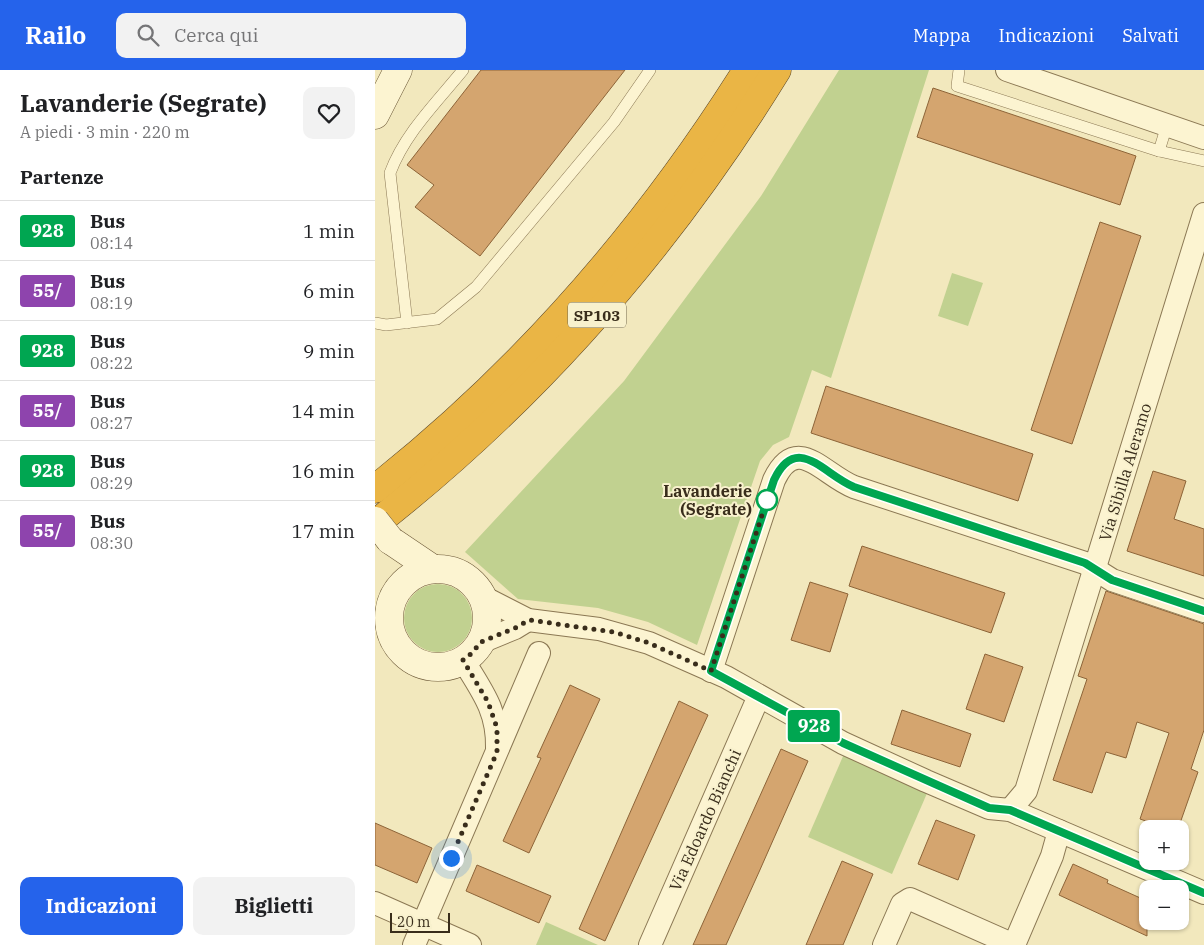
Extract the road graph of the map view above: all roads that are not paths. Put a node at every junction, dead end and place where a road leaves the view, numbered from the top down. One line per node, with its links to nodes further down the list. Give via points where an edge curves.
1 (399, 70): 8 (street)
2 (463, 70): 15 (lane, via 407,139 390,173)
3 (650, 70): 15 (lane, via 614,122 476,287 437,319)
4 (747, 70): 16 (highway, SP103, via 683,166 597,276 514,365)
5 (777, 70): 17 (highway, SP103, via 700,187 606,305 530,388)
6 (959, 70): 11 (lane, via 957,86)
7 (1007, 70): 9 (street)
8 (375, 115)
9 (1167, 125): 10 (street); 11 (lane)
10 (1204, 138)
11 (1159, 151): 12 (lane)
12 (1204, 161)
13 (1204, 214): 19 (street, Via Sibilla Aleramo)
14 (375, 323): 15 (lane)
15 (407, 323)
16 (375, 489)
17 (380, 528): 18 (street); 21 (street, via 399,561)
18 (433, 569): 20 (street, via 460,574 473,583); 21 (street, via 413,576)
19 (1095, 570): 22 (street, via 1112,580); 28 (street, via 1085,563 854,487 806,459 787,461 774,480); 31 (street, Via Sibilla Aleramo, via 1026,791)
20 (483, 597): 23 (street); 25 (street, via 487,625)
21 (389, 603): 26 (street, via 390,628)
22 (1204, 611)
23 (529, 620): 25 (street); 28 (street, via 614,632 649,643)
24 (375, 650): 26 (street)
25 (472, 651): 26 (street, via 451,665 434,667 417,662); 30 (street, via 497,728)
26 (404, 653)
27 (539, 653): 30 (street)
28 (711, 671): 29 (street)
29 (759, 696): 31 (street, via 843,743 989,808); 38 (street, Via Edoardo Bianchi)
30 (497, 752): 35 (street)
31 (1010, 810): 32 (street)
32 (1059, 831): 33 (street); 40 (street, via 1052,856)
33 (1204, 893)
34 (375, 903): 35 (street)
35 (423, 924): 36 (street); 37 (street)
36 (414, 945)
37 (470, 945)
38 (650, 945)
39 (885, 945): 40 (street, via 903,902 911,899)
40 (1014, 945)

